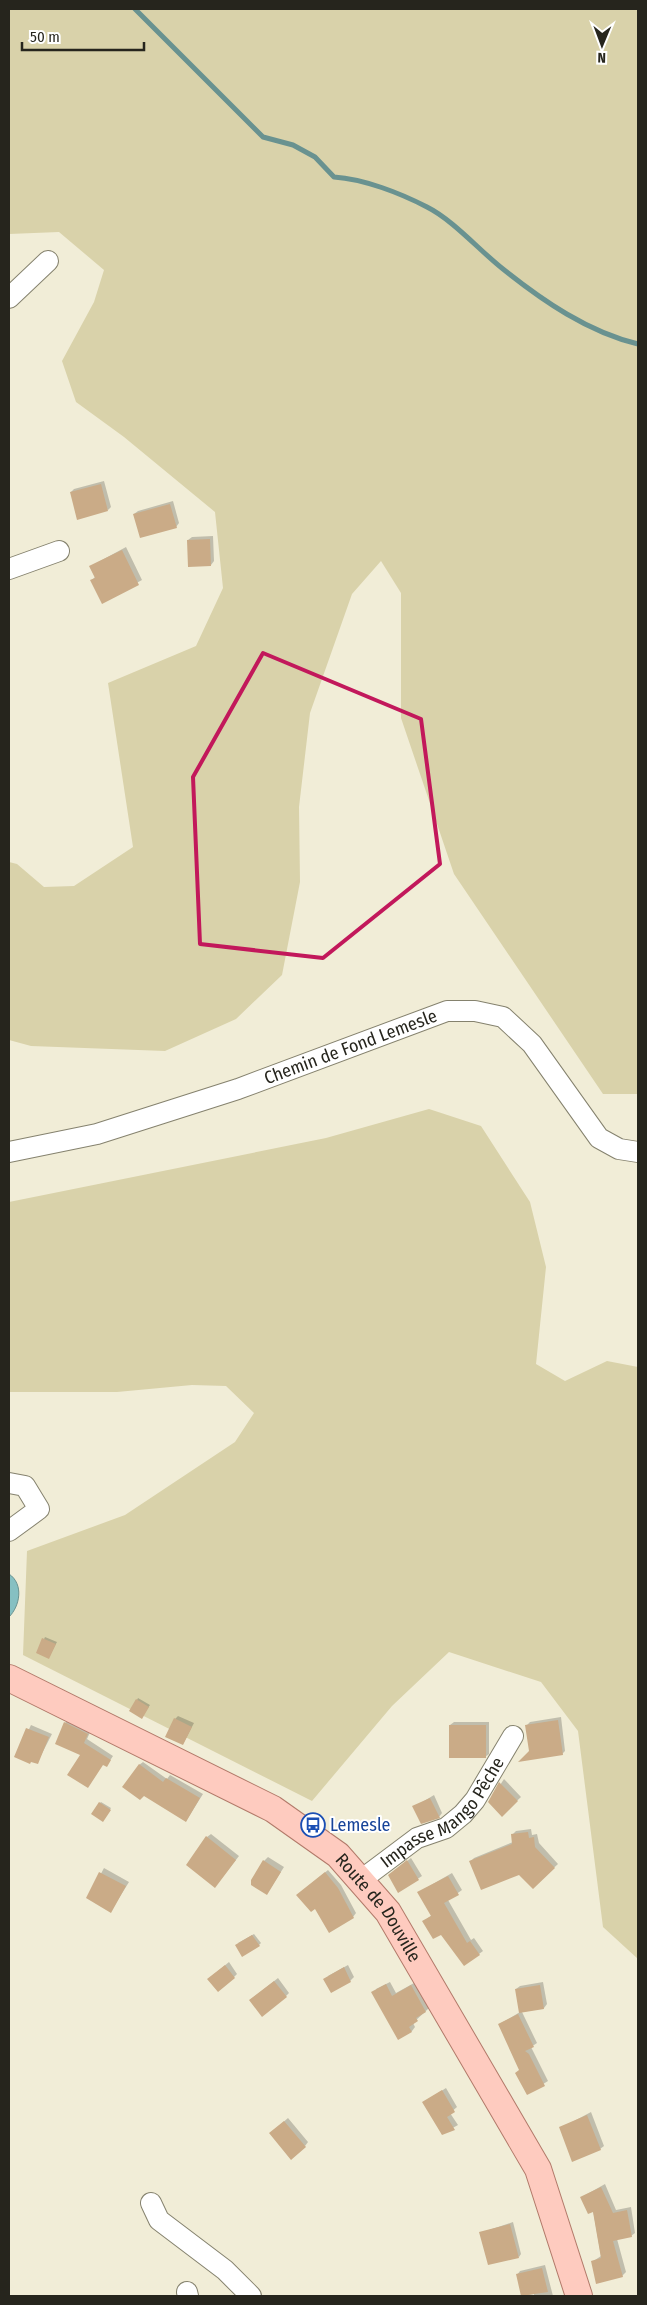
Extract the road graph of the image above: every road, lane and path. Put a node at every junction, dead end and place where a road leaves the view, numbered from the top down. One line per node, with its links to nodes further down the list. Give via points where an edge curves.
1 (48, 261): 2 (street)
2 (9, 298)
3 (59, 551): 4 (street)
4 (9, 569)
5 (9, 1152): 6 (street, Chemin de Fond Lemesle, via 97,1134 238,1089 447,1011 474,1011 503,1017 532,1044 599,1138 619,1149)
6 (638, 1152)
7 (9, 1483): 8 (street, via 26,1486 39,1510)
8 (9, 1531)
9 (9, 1678): 11 (main road, Route de Douville, via 274,1809 338,1855)
10 (513, 1736): 11 (street, Impasse Mango Pêche, via 475,1800 463,1814 446,1828 417,1838)
11 (361, 1880): 14 (main road, Route de Douville, via 388,1912 538,2169)
12 (150, 2203): 13 (street, via 159,2220 225,2270)
13 (251, 2296)
14 (579, 2296)

